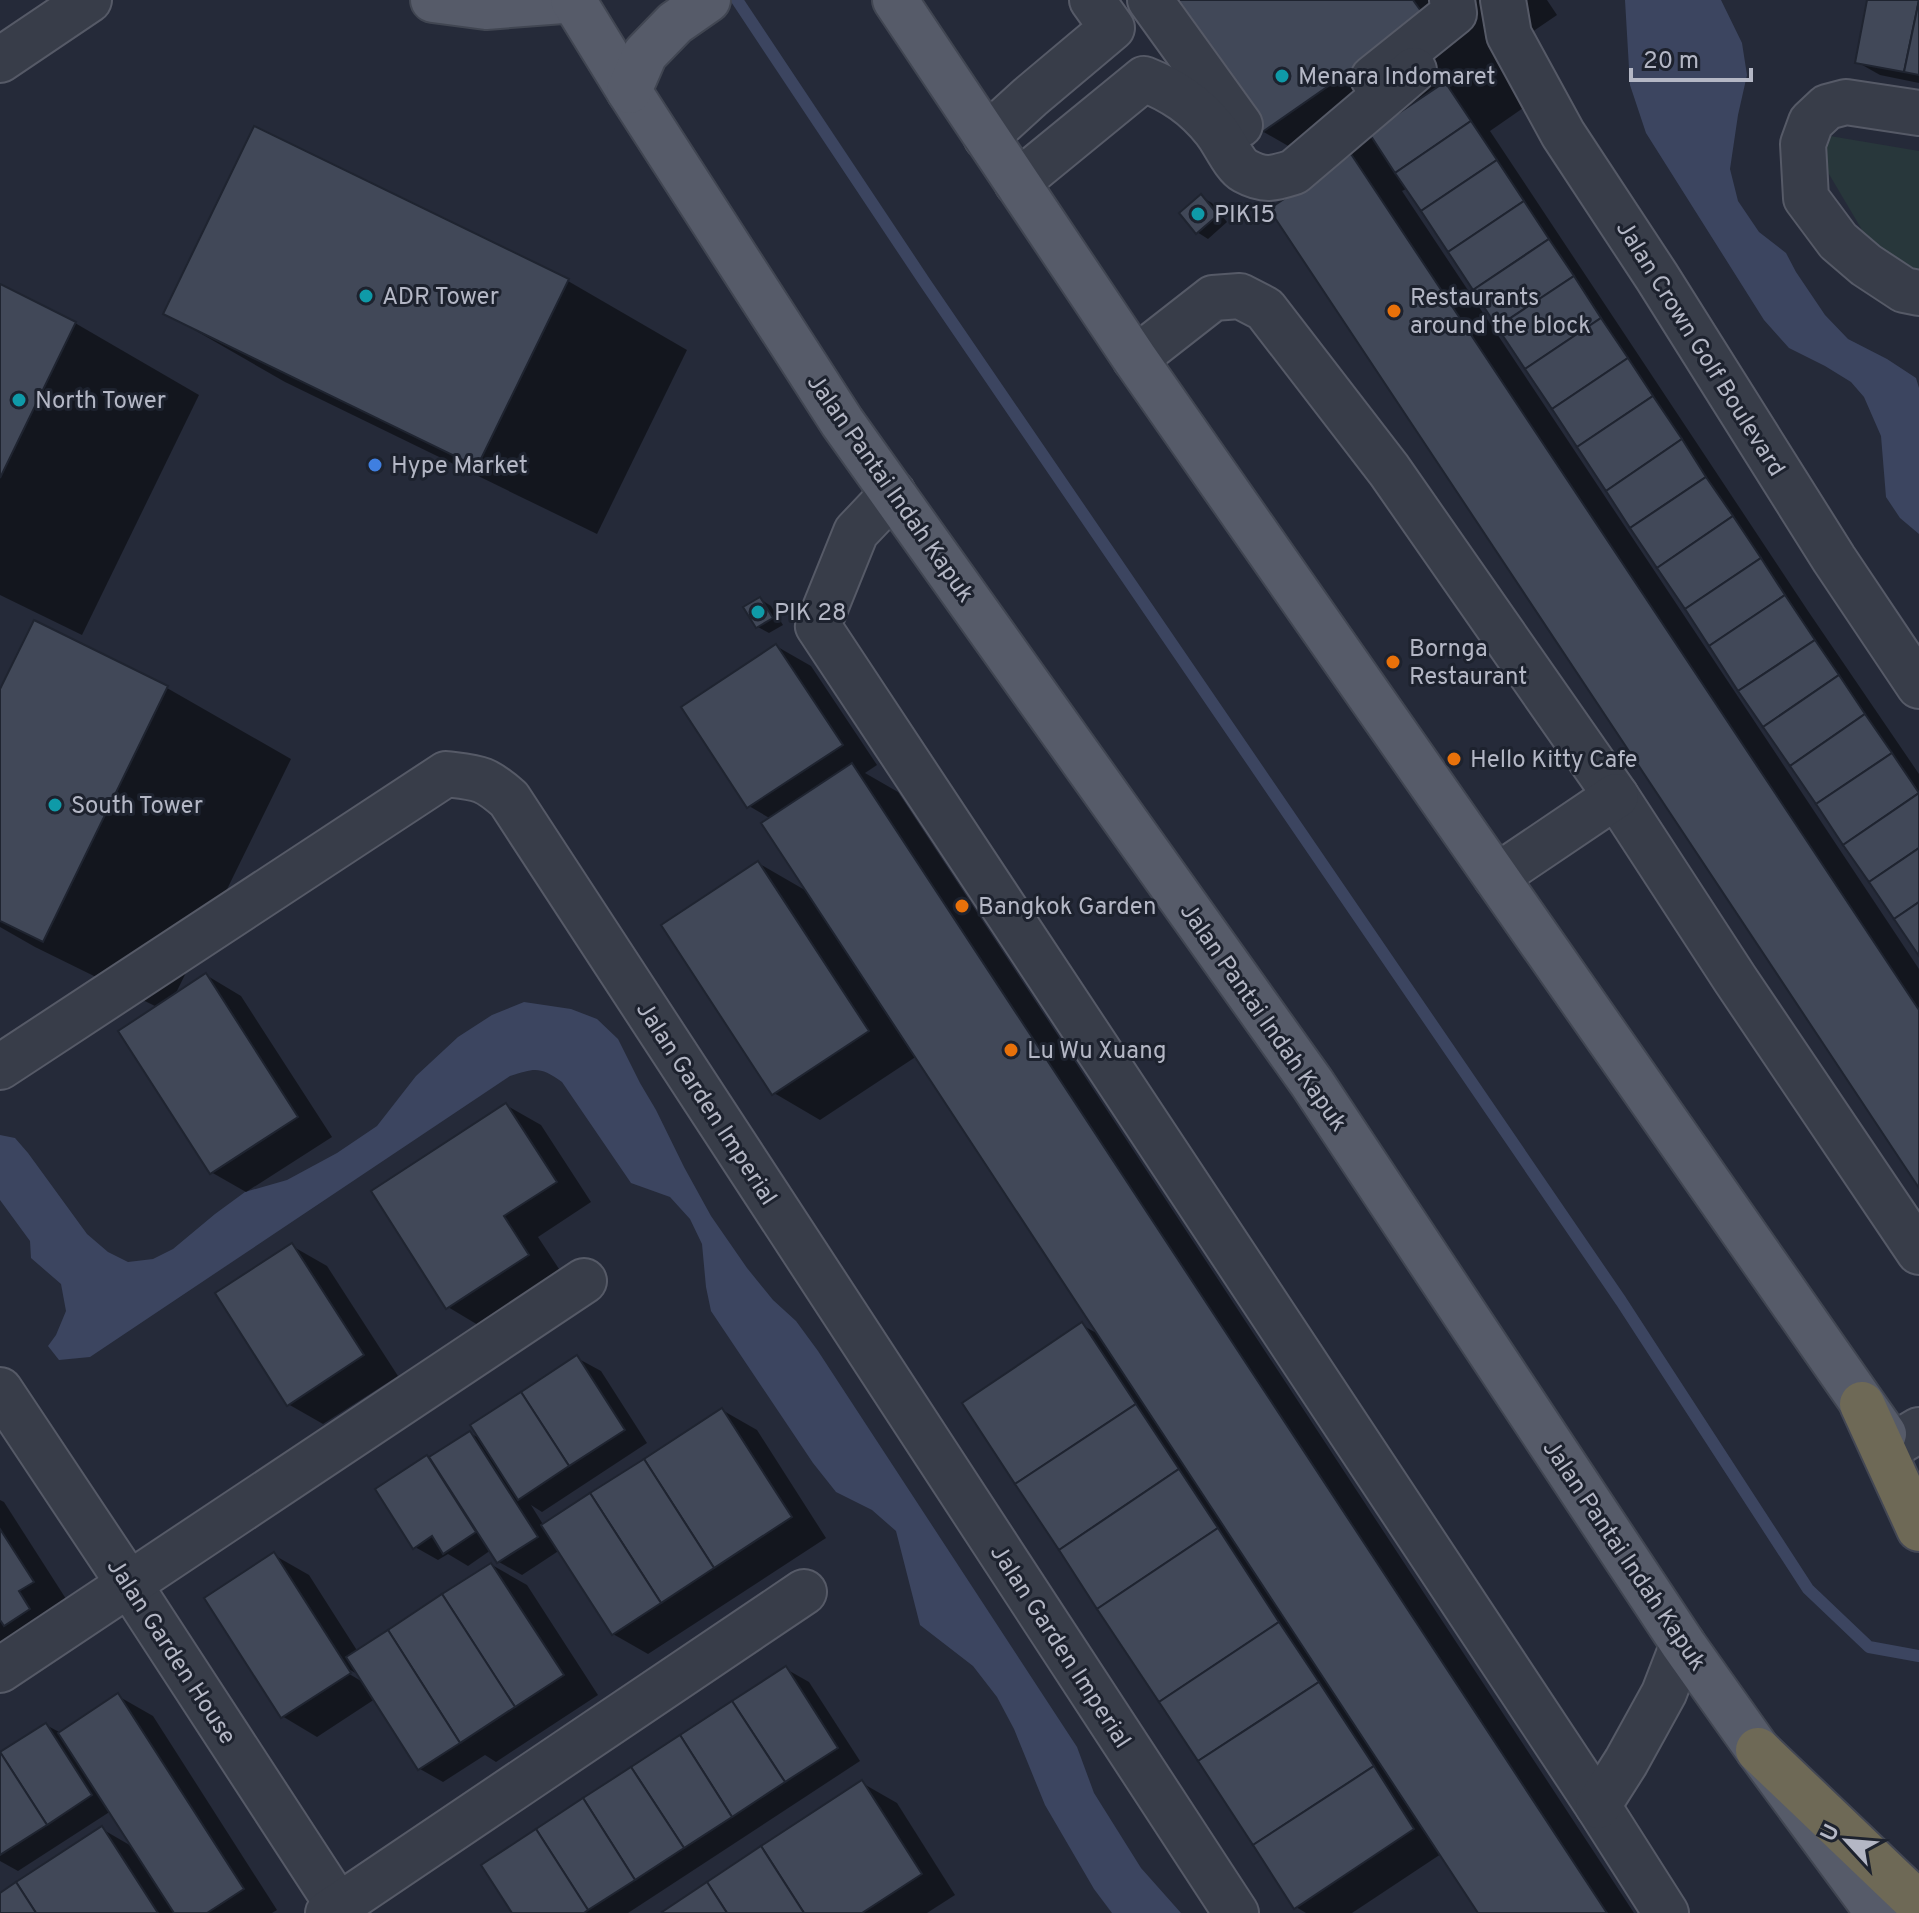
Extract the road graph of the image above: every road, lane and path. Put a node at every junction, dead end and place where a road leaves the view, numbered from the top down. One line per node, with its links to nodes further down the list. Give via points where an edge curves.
1 (89, 0): 10 (street)
2 (433, 0): 3 (main road, via 486,7)
3 (574, 0): 12 (main road, Jalan Pantai Indah Kapuk)
4 (895, 0): 14 (main road)
5 (1092, 0): 14 (street, via 1112,28)
6 (1150, 0): 7 (street, via 1267,162 1454,13)
7 (1452, 0)
8 (1503, 0): 19 (street, Jalan Crown Golf Boulevard, via 1509,35 1563,134)
9 (691, 12): 12 (main road, via 645,54)
10 (0, 60)
11 (1414, 70): 15 (street, via 1294,172 1269,179 1243,170 1192,106 1144,79)
12 (629, 91): 18 (main road, Jalan Pantai Indah Kapuk)
13 (1919, 113): 16 (street, via 1846,102 1827,107 1811,122 1803,144 1806,198 1838,241 1904,290)
14 (986, 137): 15 (main road)
15 (1017, 183): 17 (main road)
16 (1919, 293)
17 (1135, 359): 20 (street, via 1213,298 1240,296 1265,309 1389,470); 21 (main road)
18 (893, 493): 32 (main road, Jalan Pantai Indah Kapuk, via 1312,1083); 35 (street, via 856,532 818,626)
19 (1919, 686)
20 (1616, 796): 21 (street); 23 (street)
21 (1496, 877): 26 (main road)
22 (0, 1067): 38 (street, Jalan Garden Imperial, via 446,774 494,785 509,799)
23 (1919, 1252)
24 (584, 1281): 30 (street)
25 (0, 1390): 30 (street, Jalan Garden House)
26 (1862, 1404): 27 (main road); 29 (highway)
27 (1906, 1438): 28 (main road)
28 (1919, 1487)
29 (1919, 1529)
30 (129, 1584): 33 (street); 37 (street, Jalan Garden House)
31 (804, 1592): 37 (street)
32 (1683, 1644): 34 (main road, Jalan Pantai Indah Kapuk); 35 (street, via 1664,1693)
33 (0, 1670)
34 (1758, 1750): 36 (highway); 40 (main road, Jalan Pantai Indah Kapuk)
35 (1598, 1806): 39 (street)
36 (1919, 1904)
37 (336, 1911)
38 (1236, 1913)
39 (1666, 1913)
40 (1878, 1913)

